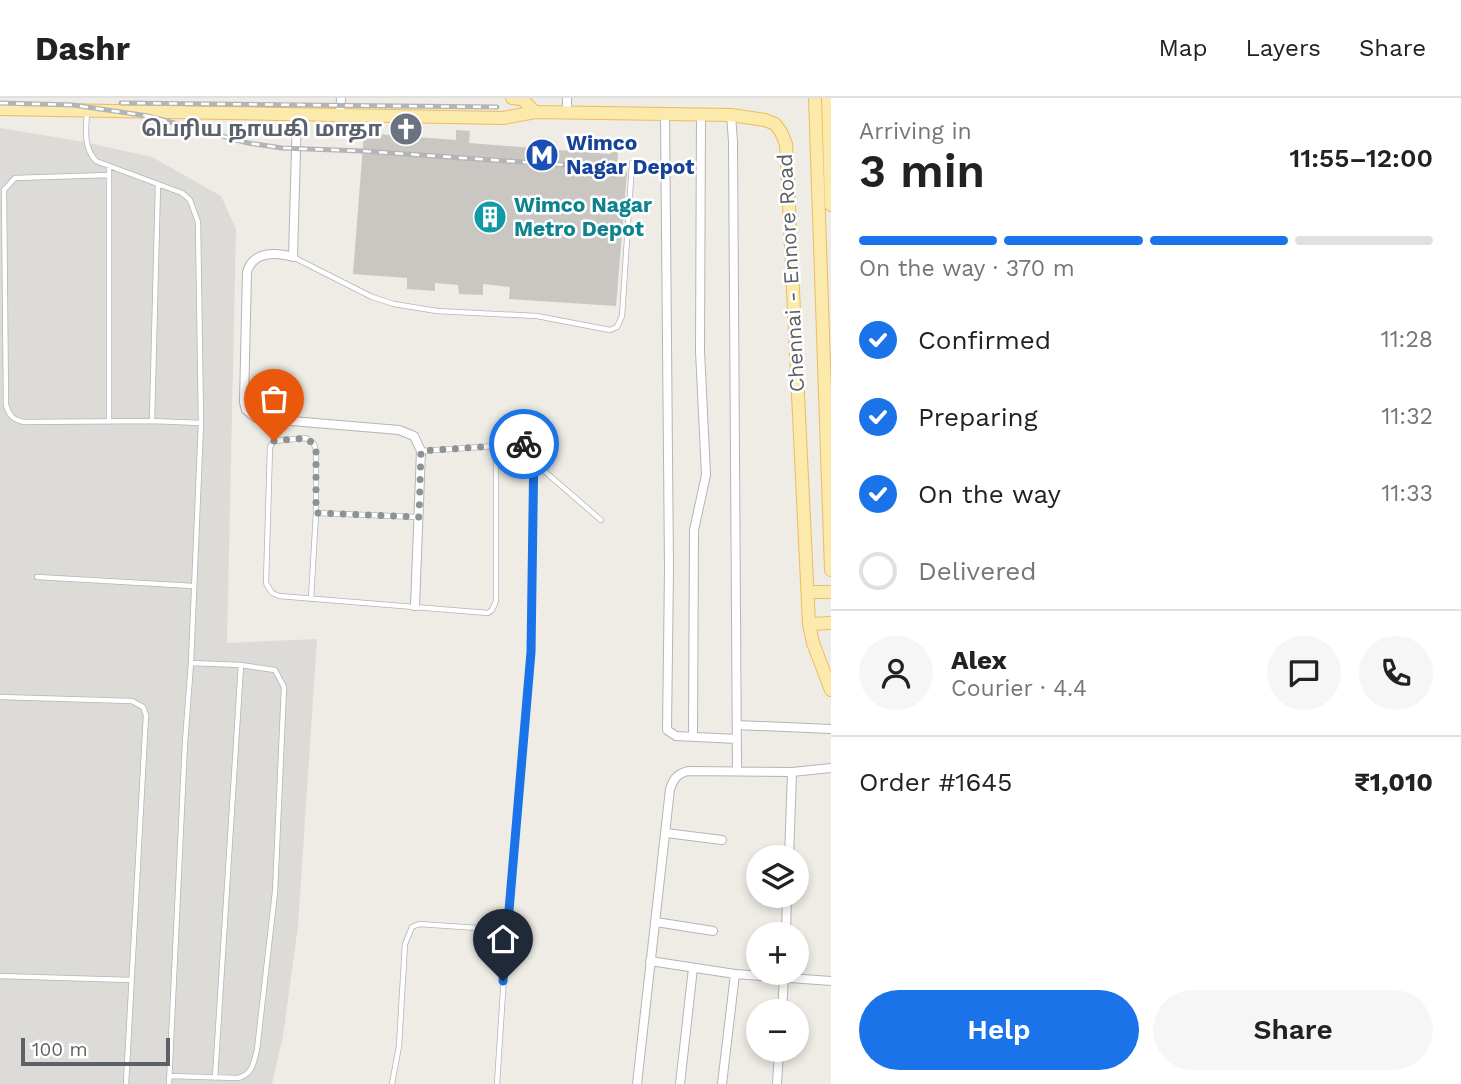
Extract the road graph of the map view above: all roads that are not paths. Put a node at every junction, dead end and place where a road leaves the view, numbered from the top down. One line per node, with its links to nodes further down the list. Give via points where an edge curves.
1 (341, 98): 12 (street)
2 (519, 98): 8 (main road)
3 (568, 98): 9 (street)
4 (815, 98): 30 (main road)
5 (828, 98): 19 (main road)
6 (0, 110): 7 (main road, Chennai - Ennore Road)
7 (87, 110): 10 (main road, Chennai - Ennore Road); 16 (lane, via 89,154)
8 (535, 112): 9 (main road, Chennai - Ennore Road); 12 (main road, Chennai - Ennore Road, via 503,118)
9 (567, 113): 13 (main road, Chennai - Ennore Road)
10 (297, 114): 12 (main road, Chennai - Ennore Road); 20 (street)
11 (701, 114): 13 (main road, Chennai - Ennore Road); 14 (main road, Chennai - Ennore Road); 45 (street, via 700,351 706,475 694,530)
12 (340, 115)
13 (665, 115): 45 (street, via 666,724 671,734)
14 (731, 115): 33 (main road, Chennai - Ennore Road, via 775,124 786,144); 43 (street)
15 (632, 163): 20 (lane, via 622,316 610,330 537,316 433,311 394,304)
16 (109, 167): 17 (lane); 18 (lane)
17 (109, 175): 22 (lane); 22 (lane, via 15,178 4,190 8,412 24,422)
18 (158, 184): 21 (lane); 23 (lane, via 182,192 198,222)
19 (831, 205)
20 (293, 257): 25 (street, via 261,255 249,264 246,410 267,420 408,432)
21 (152, 421): 22 (lane); 23 (lane)
22 (109, 422)
23 (201, 423): 32 (lane)
24 (496, 446): 25 (lane); 26 (lane, via 534,444); 36 (lane, via 495,606 484,614)
25 (421, 451): 28 (street)
26 (534, 463): 29 (lane); 54 (lane, via 531,652)
27 (316, 513): 28 (lane); 35 (lane); 35 (lane, via 314,444 306,438 274,441 270,447 266,583 279,596)
28 (419, 517): 36 (street)
29 (601, 520)
30 (831, 570)
31 (37, 578): 32 (lane)
32 (194, 586): 39 (lane)
33 (808, 592): 34 (main road); 38 (main road, Chennai - Ennore Road)
34 (831, 592)
35 (312, 599): 36 (lane)
36 (415, 606)
37 (831, 623): 38 (main road)
38 (810, 624): 41 (main road, Chennai - Ennore Road)
39 (191, 663): 40 (lane); 65 (lane)
40 (241, 665): 66 (lane); 66 (lane, via 275,670 284,687 275,892 252,1070 238,1079)
41 (831, 690)
42 (0, 697): 62 (lane, via 132,701 143,707)
43 (737, 725): 44 (street); 46 (street)
44 (831, 729)
45 (694, 736): 46 (street)
46 (737, 738): 48 (street)
47 (831, 768): 49 (street)
48 (737, 770): 49 (street); 50 (street, via 688,771 673,779)
49 (792, 772): 52 (street)
50 (666, 833): 51 (street); 53 (street)
51 (722, 840)
52 (789, 845)
53 (656, 922): 55 (street); 56 (street)
54 (507, 930): 69 (lane, via 412,927 405,944); 70 (lane)
55 (713, 931)
56 (650, 961): 57 (street); 71 (street)
57 (693, 968): 58 (street); 72 (street)
58 (735, 974): 59 (street); 73 (street)
59 (746, 974)
60 (0, 976): 62 (lane)
61 (809, 979): 63 (street)
62 (130, 980): 67 (lane)
63 (831, 981)
64 (778, 1062): 74 (street)
65 (170, 1076): 66 (lane); 68 (lane)
66 (215, 1078)
67 (126, 1084)
68 (169, 1084)
69 (392, 1084)
70 (497, 1084)
71 (637, 1084)
72 (680, 1084)
73 (722, 1084)
74 (777, 1084)

